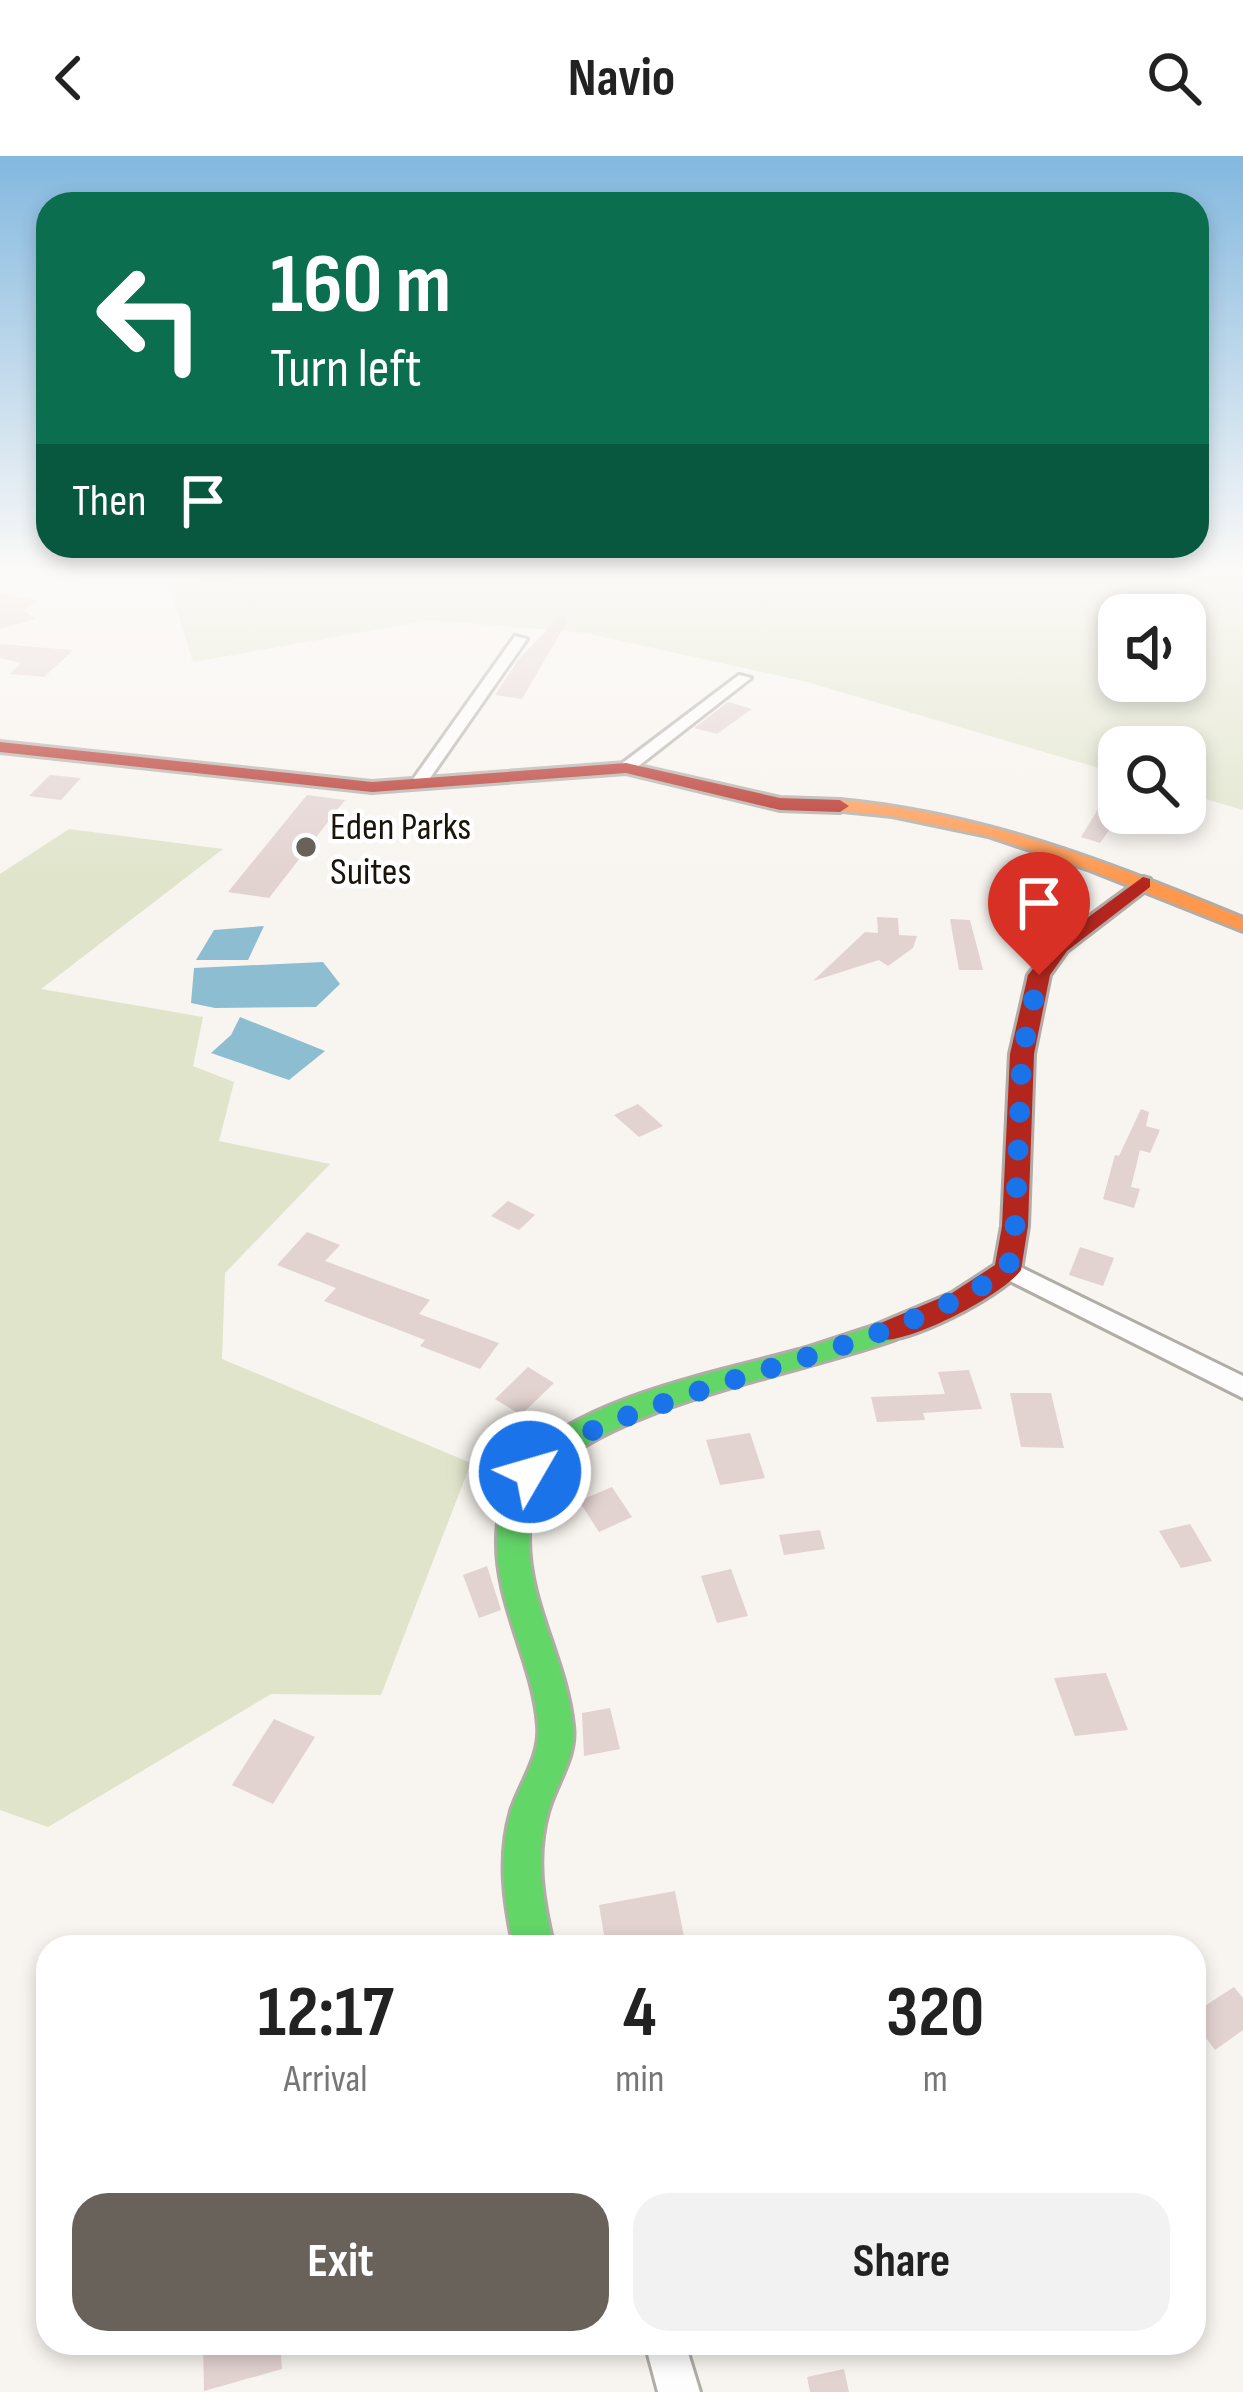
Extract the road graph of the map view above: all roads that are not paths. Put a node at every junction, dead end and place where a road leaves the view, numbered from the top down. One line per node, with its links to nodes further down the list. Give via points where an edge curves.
1 (494, 676): 5 (street)
2 (744, 678): 4 (street)
3 (0, 747): 5 (street, via 312,782)
4 (626, 768): 5 (street); 6 (street, via 780,804 884,808)
5 (417, 785)
6 (1143, 883): 7 (street); 8 (street, via 1060,947 1039,975 1022,1054)
7 (1243, 925)
8 (1008, 1270): 9 (street); 10 (street, via 962,1300 871,1338 581,1433 530,1472 512,1551 557,1729 522,1843)
9 (1243, 1388)
10 (531, 1935)
11 (668, 2355): 12 (street)
12 (679, 2392)

